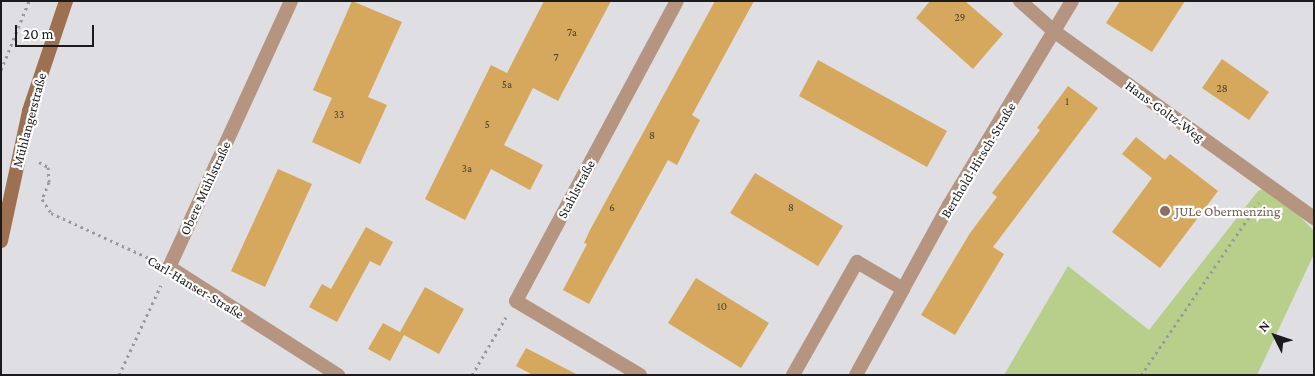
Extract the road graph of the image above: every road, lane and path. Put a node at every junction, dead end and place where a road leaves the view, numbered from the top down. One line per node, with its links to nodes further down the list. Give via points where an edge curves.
1 (28, 1): 8 (path)
2 (66, 1): 11 (main road, Mühlangerstraße, via 29,111)
3 (291, 1): 14 (street, Obere Mühlstraße)
4 (677, 1): 16 (street, Stahlstraße)
5 (1020, 1): 7 (street, Hans-Goltz-Weg)
6 (1072, 1): 7 (street, Berthold-Hirsch-Straße)
7 (1055, 32): 10 (street, Hans-Goltz-Weg); 15 (street, Berthold-Hirsch-Straße, via 949,205)
8 (1, 70)
9 (37, 160): 14 (path, Carl-Hanser-Straße, via 48,167 48,182 42,199 51,214)
10 (1270, 186): 12 (street, Hans-Goltz-Weg); 23 (path)
11 (5, 197): 13 (main road, Mühlangerstraße)
12 (1314, 218)
13 (1, 241)
14 (169, 267): 17 (path); 18 (street, Carl-Hanser-Straße)
15 (903, 289): 21 (street, via 857,262); 22 (street, Berthold-Hirsch-Straße)
16 (516, 301): 19 (path); 20 (street)
17 (119, 375)
18 (338, 375)
19 (472, 375)
20 (640, 375)
21 (793, 375)
22 (856, 375)
23 (1140, 375)

